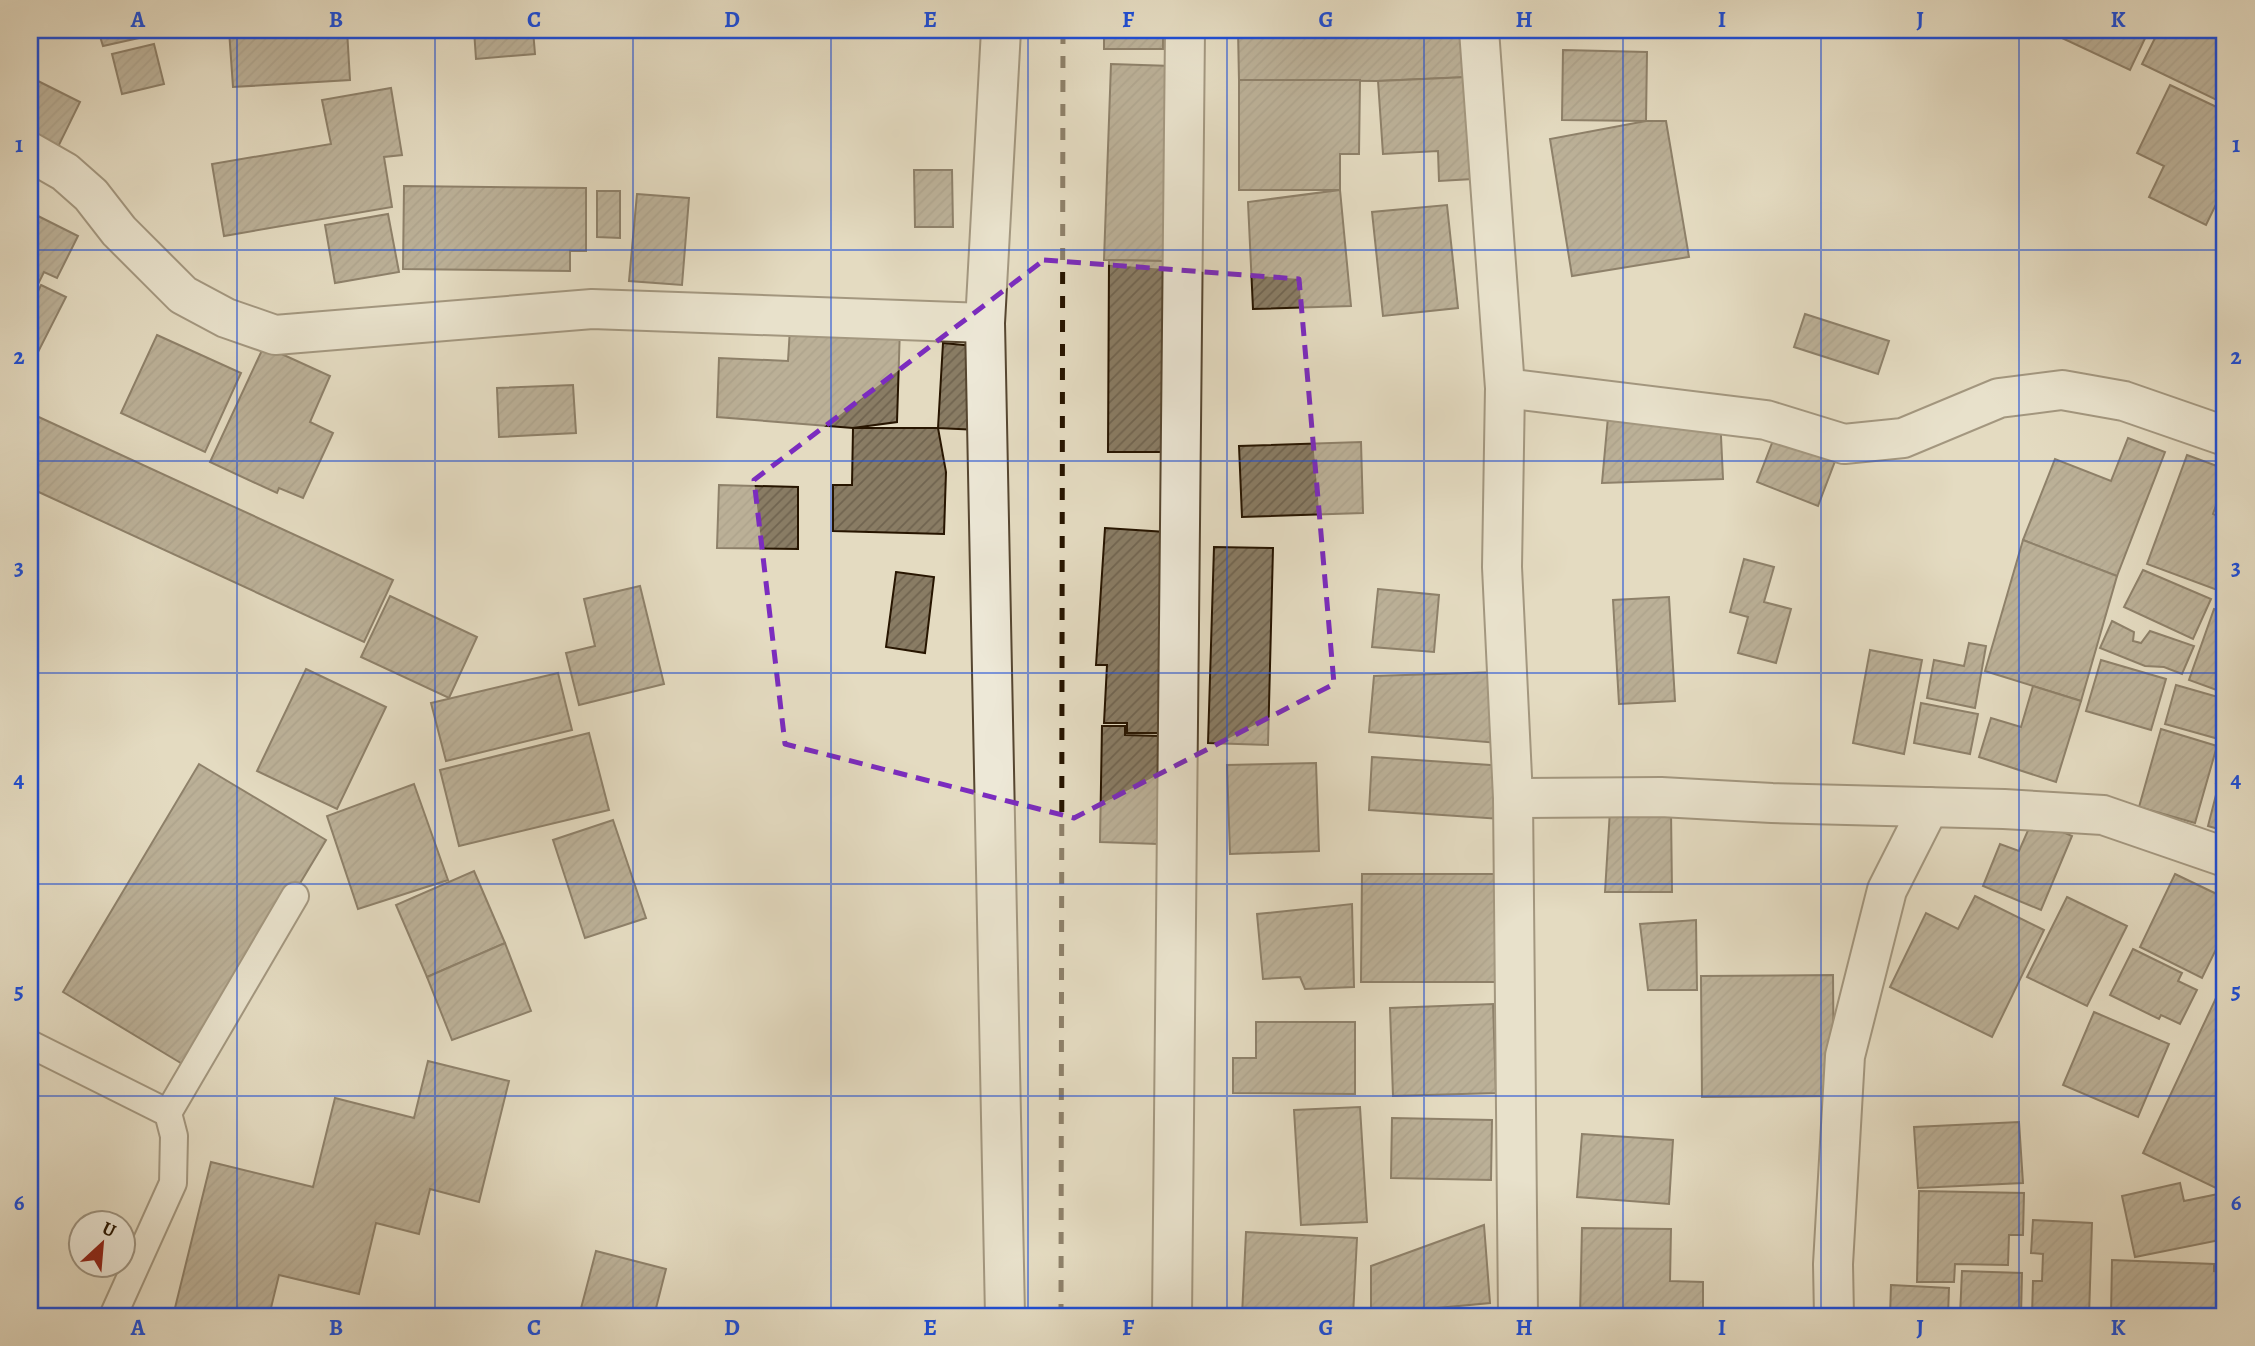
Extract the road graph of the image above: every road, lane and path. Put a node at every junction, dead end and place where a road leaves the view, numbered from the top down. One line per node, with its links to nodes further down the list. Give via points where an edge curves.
1 (1001, 30): 5 (street)
2 (1185, 30): 16 (street)
3 (1479, 30): 6 (street)
4 (30, 152): 5 (street, via 65,172 91,195 119,231 183,295 226,318 275,335 592,309)
5 (985, 323): 15 (street)
6 (1506, 388): 7 (street, via 1766,420 1844,444 1903,438 1999,398 2062,390 2124,401); 8 (street, via 1503,567)
7 (2225, 436)
8 (1513, 798): 9 (street, via 1661,797); 17 (street)
9 (1929, 807): 10 (street, via 2103,815); 18 (street, via 1887,890 1845,1056)
10 (2225, 857)
11 (295, 896): 13 (lane)
12 (30, 1044): 13 (lane)
13 (168, 1113): 14 (lane, via 174,1136 173,1183)
14 (113, 1316)
15 (1005, 1316)
16 (1172, 1316)
17 (1518, 1316)
18 (1833, 1316)

